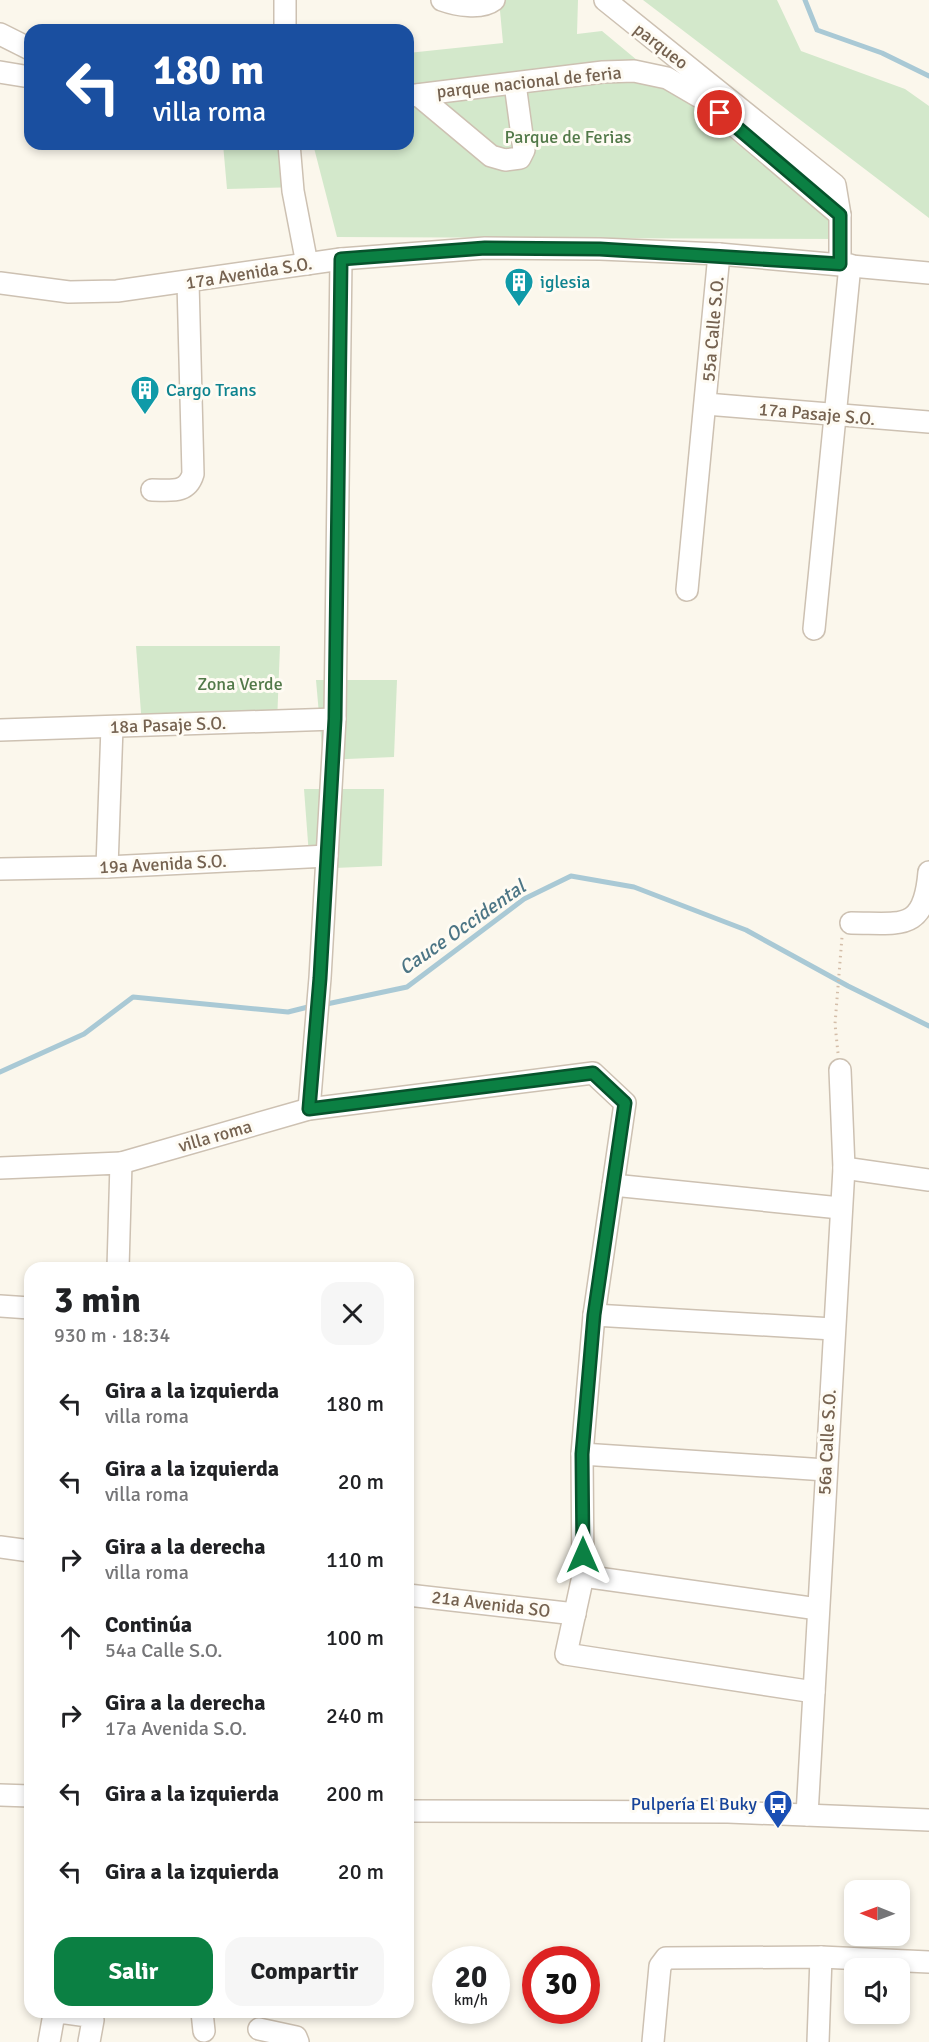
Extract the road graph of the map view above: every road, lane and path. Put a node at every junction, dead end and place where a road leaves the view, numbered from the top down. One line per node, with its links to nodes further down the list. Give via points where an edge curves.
1 (285, 0): 5 (street)
2 (442, 0): 4 (street)
3 (605, 0): 14 (street, parqueo, via 826,175 835,185)
4 (480, 2)
5 (285, 24)
6 (0, 34): 7 (street)
7 (24, 46)
8 (0, 72): 9 (street)
9 (24, 76)
10 (515, 84): 11 (street, parque nacional de feria); 12 (street, via 524,150 520,158 505,160 491,156); 14 (street, parque nacional de feria, via 634,71 667,78 703,99)
11 (414, 95)
12 (414, 96)
13 (290, 150): 17 (street, via 293,191)
14 (840, 215): 18 (street)
15 (719, 254): 16 (street, 17a Avenida S.O., via 485,248); 18 (street, 17a Avenida S.O.); 22 (street, 55a Calle S.O.)
16 (341, 259): 17 (street, 17a Avenida S.O.); 28 (street)
17 (307, 264): 20 (street, 17a Avenida S.O.)
18 (845, 265): 19 (street, 17a Avenida S.O.); 23 (street)
19 (929, 273)
20 (188, 282): 21 (street, 17a Avenida S.O., via 117,291 69,292); 25 (street, via 193,474 190,484 182,490)
21 (0, 283)
22 (706, 404): 23 (street, 17a Pasaje S.O.); 26 (street, 55a Calle S.O.)
23 (836, 416): 24 (street, 17a Pasaje S.O.); 27 (street)
24 (929, 422)
25 (152, 490)
26 (687, 590)
27 (814, 629)
28 (335, 719): 29 (street, 18a Pasaje S.O.); 31 (street)
29 (112, 727): 30 (street, 18a Pasaje S.O.); 32 (street)
30 (0, 730)
31 (327, 856): 32 (street, 19a Avenida S.O.); 37 (street)
32 (107, 867): 33 (street, 19a Avenida S.O.)
33 (0, 869)
34 (929, 872): 35 (street, via 927,897 918,914 902,923)
35 (847, 930): 36 (path, via 835,1024)
36 (840, 1070): 40 (street, 56a Calle S.O.)
37 (309, 1109): 38 (street, villa roma); 42 (street, villa roma, via 593,1073 625,1103)
38 (121, 1163): 39 (street, villa roma); 44 (street)
39 (0, 1168)
40 (844, 1168): 41 (street); 43 (street, 56a Calle S.O.)
41 (929, 1180)
42 (614, 1185): 43 (street); 47 (street)
43 (840, 1208): 48 (street, 56a Calle S.O.)
44 (117, 1262)
45 (0, 1306): 46 (street)
46 (24, 1308)
47 (594, 1315): 48 (street); 49 (street)
48 (833, 1329): 50 (street, 56a Calle S.O.)
49 (582, 1454): 50 (street); 53 (street)
50 (826, 1470): 55 (street, 56a Calle S.O.)
51 (0, 1547): 52 (street)
52 (24, 1550)
53 (583, 1575): 55 (street); 56 (street)
54 (414, 1595): 56 (street, 21a Avenida SO)
55 (818, 1609): 57 (street, 56a Calle S.O.)
56 (575, 1614): 57 (street, via 566,1654)
57 (814, 1692): 61 (street, 56a Calle S.O.)
58 (0, 1795): 59 (street)
59 (24, 1796)
60 (414, 1810): 61 (street)
61 (807, 1815): 62 (street)
62 (929, 1820)
63 (821, 1958): 64 (street); 71 (street, via 666,1958 660,1966); 72 (street)
64 (929, 1962)
65 (53, 2018): 68 (street)
66 (90, 2018): 69 (street)
67 (259, 2029): 70 (street, via 296,2037)
68 (49, 2042)
69 (89, 2042)
70 (298, 2042)
71 (653, 2042)
72 (818, 2042)

